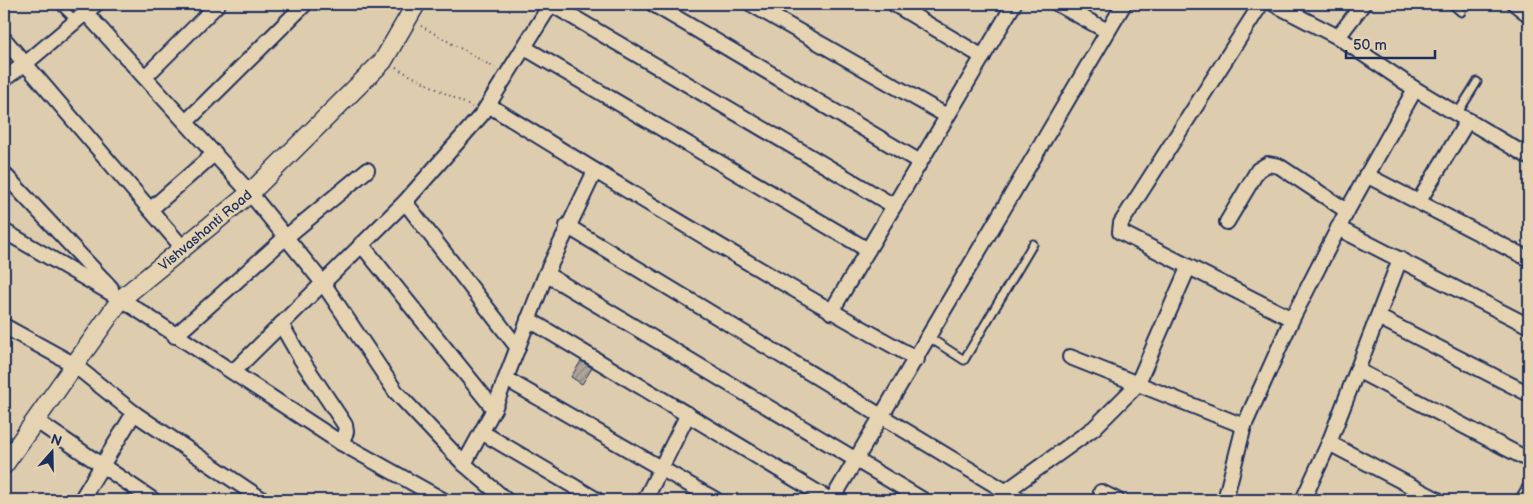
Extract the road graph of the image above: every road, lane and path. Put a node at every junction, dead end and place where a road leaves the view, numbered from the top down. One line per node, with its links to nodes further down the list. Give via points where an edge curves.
1 (59, 4): 18 (lane)
2 (218, 4): 28 (street)
3 (305, 4): 35 (street)
4 (551, 4): 23 (street); 46 (street)
5 (652, 4): 38 (street)
6 (751, 4): 33 (street)
7 (894, 4): 24 (street)
8 (1014, 4): 24 (street)
9 (1058, 4): 20 (street)
10 (1124, 4): 20 (street)
11 (1261, 4): 60 (street, via 1121,223 1120,232)
12 (1274, 4): 21 (street)
13 (1363, 4): 21 (street)
14 (1452, 4): 17 (lane)
15 (1515, 4): 19 (street)
16 (412, 11): 25 (street, Vishvashanti Road); 27 (path)
17 (1462, 12)
18 (86, 13): 26 (street); 28 (street)
19 (1529, 15)
20 (1107, 31): 72 (street)
21 (1338, 37): 31 (street)
22 (4, 39): 26 (street)
23 (525, 48): 27 (street); 57 (street)
24 (983, 57): 33 (street)
25 (383, 61): 32 (path); 43 (street, Vishvashanti Road)
26 (25, 64): 29 (street); 47 (street)
27 (508, 75): 32 (street)
28 (146, 76): 35 (street)
29 (4, 79)
30 (1478, 82): 34 (lane)
31 (1415, 89): 34 (street); 42 (street)
32 (486, 109): 40 (street); 45 (street)
33 (947, 116): 38 (street)
34 (1462, 117): 37 (street); 44 (street)
35 (186, 122): 36 (street)
36 (215, 152): 43 (street); 47 (street)
37 (1529, 157)
38 (920, 162): 46 (street)
39 (368, 170): 53 (street)
40 (595, 172): 50 (street); 64 (street)
41 (4, 174): 63 (street)
42 (1366, 175): 44 (street); 48 (street)
43 (250, 193): 53 (street); 56 (street, Vishvashanti Road)
44 (1419, 201): 59 (street)
45 (406, 202): 54 (street); 73 (street)
46 (894, 206): 57 (street)
47 (151, 209): 56 (street)
48 (1347, 210): 49 (street, via 1279,166 1268,164 1258,170); 51 (street)
49 (1227, 222)
50 (567, 226): 61 (street); 85 (street)
51 (1338, 228): 58 (street); 65 (street)
52 (4, 231): 63 (street)
53 (285, 238): 62 (street); 71 (street)
54 (361, 244): 62 (street); 82 (street)
55 (1033, 244): 72 (lane, via 964,360)
56 (183, 248): 63 (street, Vishvashanti Road)
57 (868, 250): 64 (street)
58 (1400, 259): 66 (street); 70 (street)
59 (1529, 259)
60 (1188, 268): 65 (street); 80 (street)
61 (546, 274): 67 (street); 92 (street)
62 (323, 283): 68 (street); 93 (street, via 396,392)
63 (121, 299): 71 (street); 76 (street, Vishvashanti Road)
64 (831, 312): 75 (street)
65 (1292, 318): 87 (street)
66 (1378, 318): 77 (street); 81 (street)
67 (528, 319): 73 (street); 84 (street)
68 (281, 324): 78 (street); 89 (street, via 345,425)
69 (4, 326): 76 (street)
70 (1529, 326)
71 (175, 336): 78 (street)
72 (930, 338): 75 (street)
73 (518, 348): 79 (street)
74 (1070, 357): 80 (street)
75 (917, 359): 85 (street)
76 (73, 364): 83 (street); 86 (street, Vishvashanti Road)
77 (1357, 370): 90 (street); 91 (street)
78 (234, 372): 89 (street)
79 (506, 379): 82 (street); 96 (street)
80 (1137, 385): 87 (street); 98 (street, via 1094,428)
81 (1529, 394)
82 (494, 409): 88 (street)
83 (134, 413): 95 (street); 102 (street)
84 (688, 414): 96 (street); 108 (street)
85 (882, 416): 92 (street); 98 (street)
86 (34, 420): 94 (street, Vishvashanti Road); 95 (street)
87 (1244, 426): 112 (street)
88 (483, 433): 93 (street); 105 (street)
89 (341, 443): 103 (street)
90 (1329, 443): 113 (street); 114 (street)
91 (1529, 460)
92 (856, 461): 108 (street); 109 (street)
93 (464, 464): 104 (street)
94 (4, 465)
95 (102, 466): 100 (street); 101 (street)
96 (661, 469): 106 (street); 107 (street)
97 (1529, 490): 115 (street)
98 (1005, 492): 110 (street)
99 (1102, 492): 111 (street)
100 (81, 500)
101 (153, 500)
102 (263, 500)
103 (443, 500)
104 (506, 500)
105 (597, 500)
106 (644, 500)
107 (716, 500)
108 (831, 500)
109 (923, 500)
110 (1020, 500)
111 (1117, 500)
112 (1225, 500)
113 (1302, 500)
114 (1438, 500)
115 (1523, 500)

